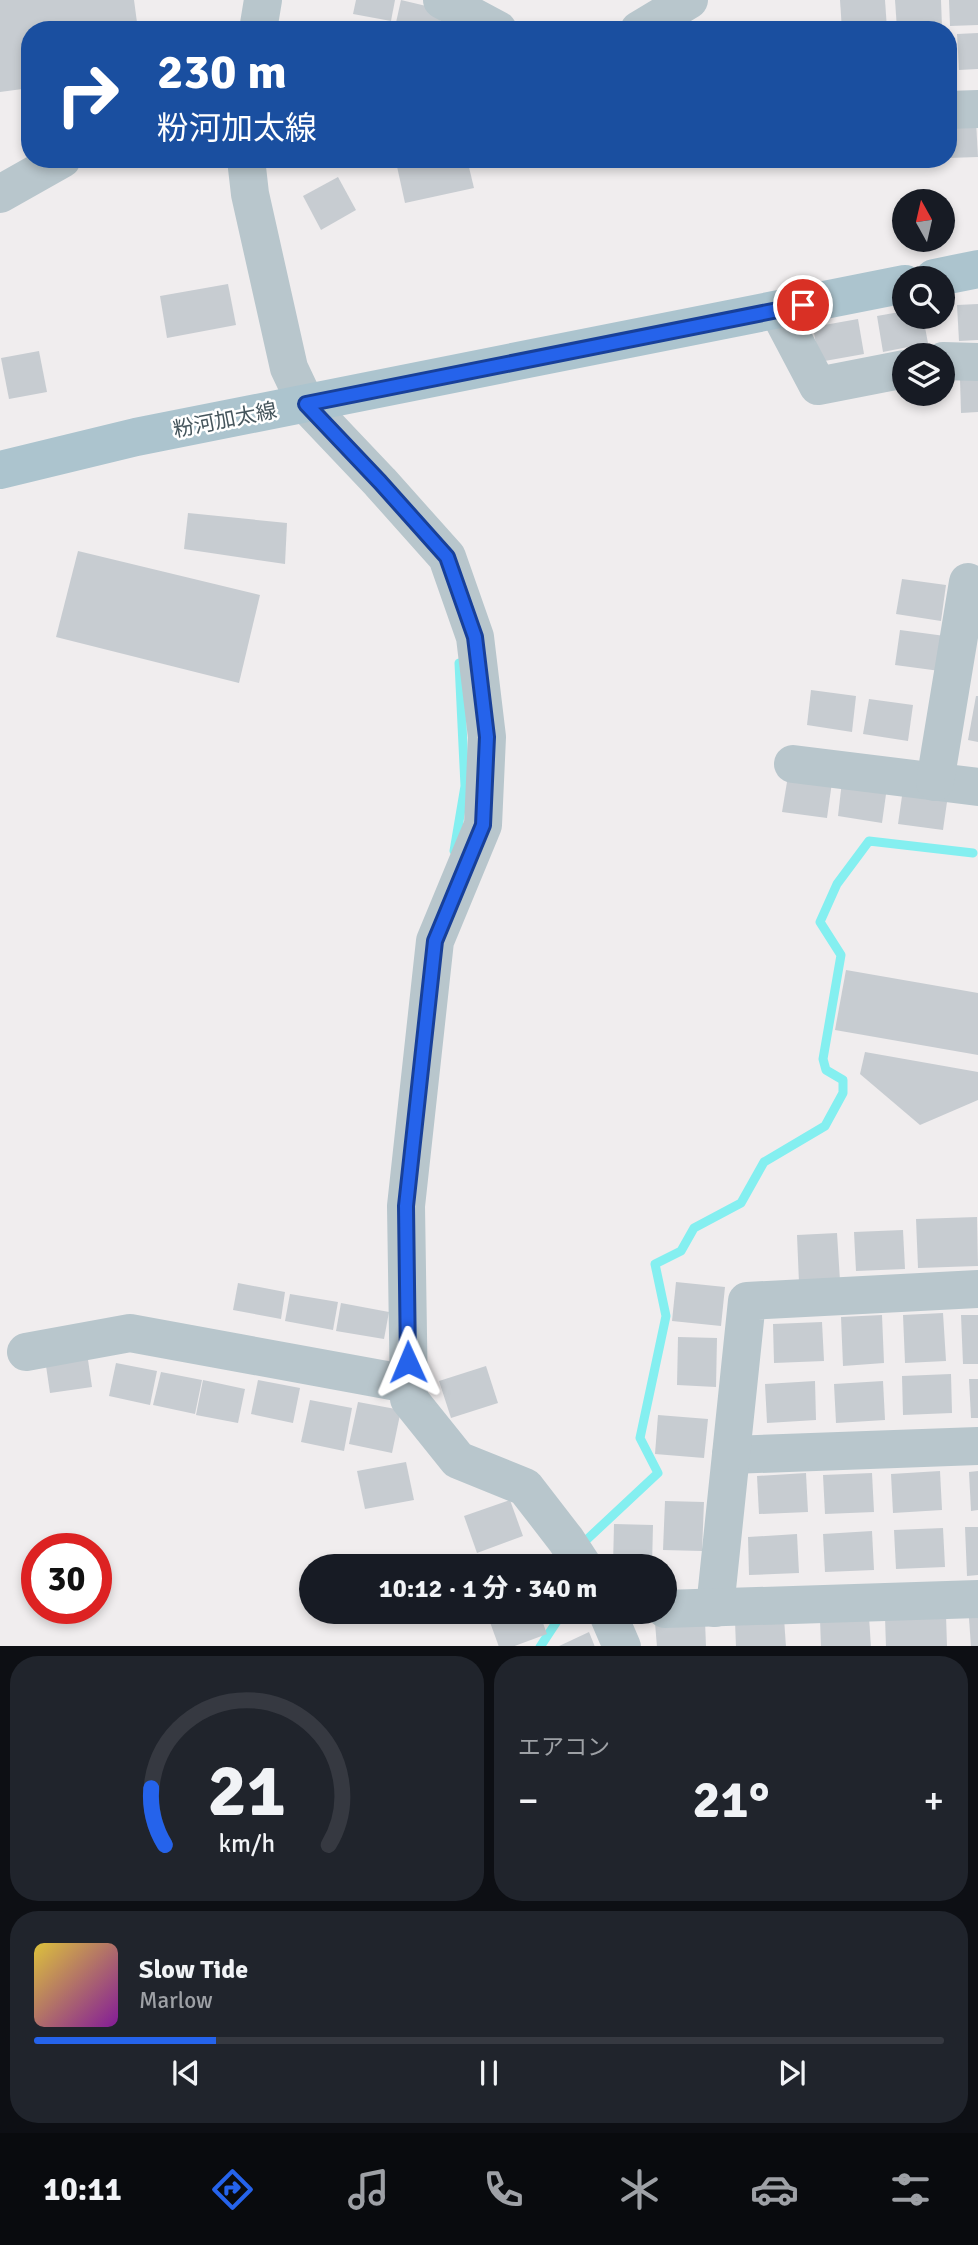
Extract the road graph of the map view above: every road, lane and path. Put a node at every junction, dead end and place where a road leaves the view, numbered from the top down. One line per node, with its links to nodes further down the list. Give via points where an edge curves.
1 (263, 0): 4 (street)
2 (442, 0): 5 (street)
3 (689, 0): 6 (street)
4 (260, 21)
5 (481, 21)
6 (654, 21)
7 (978, 109): 8 (street)
8 (957, 110)
9 (46, 168): 11 (street)
10 (247, 168): 19 (street, via 289,368)
11 (0, 194)
12 (978, 270): 13 (main road)
13 (955, 274)
14 (892, 287): 15 (main road, 粉河加太線)
15 (778, 310): 18 (street, via 818,386); 19 (main road, 粉河加太線)
16 (955, 361): 17 (street)
17 (978, 362)
18 (892, 372)
19 (306, 404): 20 (main road, 粉河加太線, via 136,437); 27 (street, via 447,557 475,637 487,737 483,825 435,941 406,1206)
20 (0, 470)
21 (968, 582): 23 (street)
22 (793, 764): 23 (street)
23 (935, 782): 24 (street)
24 (978, 787)
25 (978, 1289): 29 (street, via 747,1301)
26 (26, 1352): 27 (street, via 130,1333)
27 (408, 1384): 30 (street, via 409,1399 458,1460 525,1487)
28 (978, 1446): 29 (street)
29 (731, 1455): 32 (street)
30 (575, 1554)
31 (978, 1599): 32 (street)
32 (715, 1608): 33 (street)
33 (677, 1609)
34 (612, 1624): 35 (street)
35 (622, 1646)

